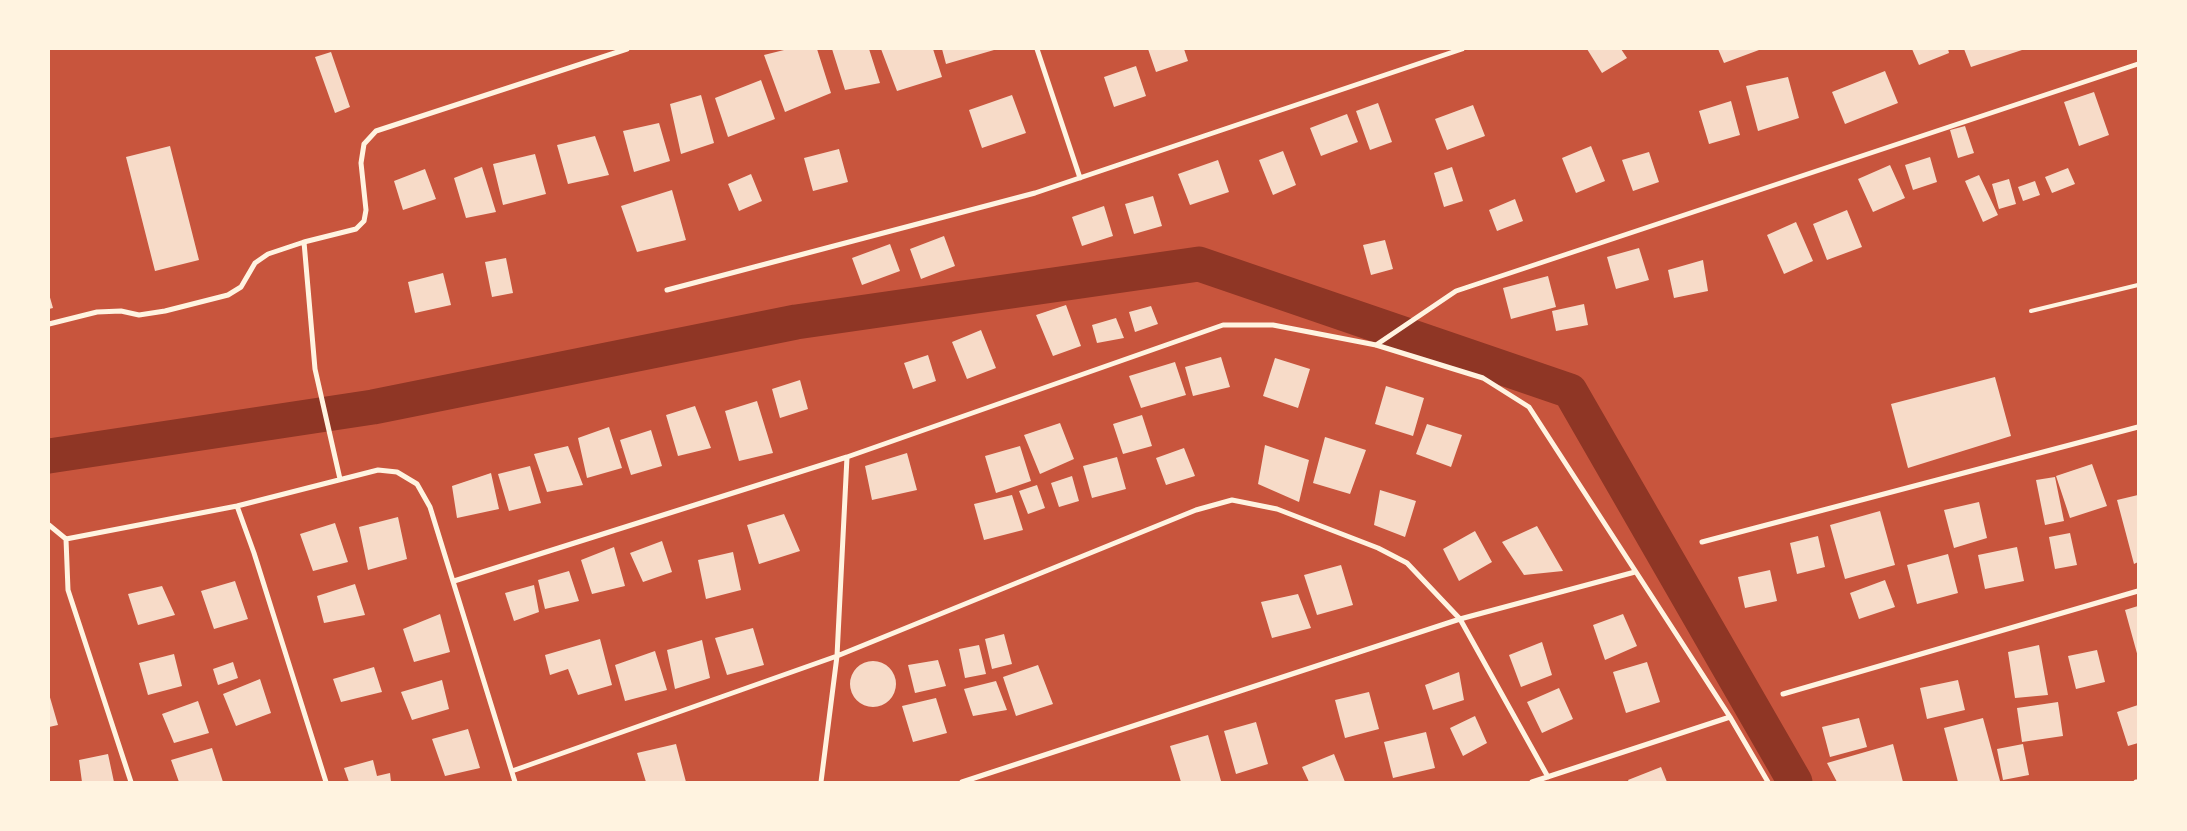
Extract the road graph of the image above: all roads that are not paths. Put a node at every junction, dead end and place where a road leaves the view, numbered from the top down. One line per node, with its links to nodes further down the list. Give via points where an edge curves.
1 (627, 49): 6 (street, via 376,131 364,144 361,163 366,210 364,221 356,229)
2 (1037, 49): 5 (street)
3 (1462, 49): 5 (street)
4 (2138, 64): 11 (street, via 1456,291)
5 (1080, 178): 8 (street, via 1036,193)
6 (304, 242): 10 (street, via 268,254 255,263 241,287 228,295 165,311 139,315 121,311 97,312); 14 (street, via 315,370)
7 (2138, 285): 9 (lane)
8 (667, 290)
9 (2031, 311)
10 (49, 324)
11 (1376, 345): 13 (street, via 1273,324 1223,325); 19 (street, via 1483,378 1529,407)
12 (2138, 426): 18 (street)
13 (847, 457): 20 (street); 23 (street)
14 (340, 479): 15 (street); 20 (street, via 378,470 397,472 417,484 430,506)
15 (237, 506): 17 (street); 29 (street)
16 (49, 525): 17 (street)
17 (66, 539): 28 (street, via 68,590)
18 (1702, 542)
19 (1635, 572): 22 (street); 25 (street)
20 (454, 581): 26 (street)
21 (2138, 591): 24 (street)
22 (1460, 619): 23 (street, via 1406,563 1385,552 1277,509 1232,500 1196,510); 27 (street); 32 (street)
23 (837, 656): 26 (street); 31 (street)
24 (1782, 694)
25 (1730, 717): 27 (street); 34 (street)
26 (512, 770): 30 (street)
27 (1548, 777): 33 (street)
28 (131, 782)
29 (326, 782)
30 (515, 782)
31 (821, 782)
32 (962, 782)
33 (1532, 782)
34 (1768, 782)

